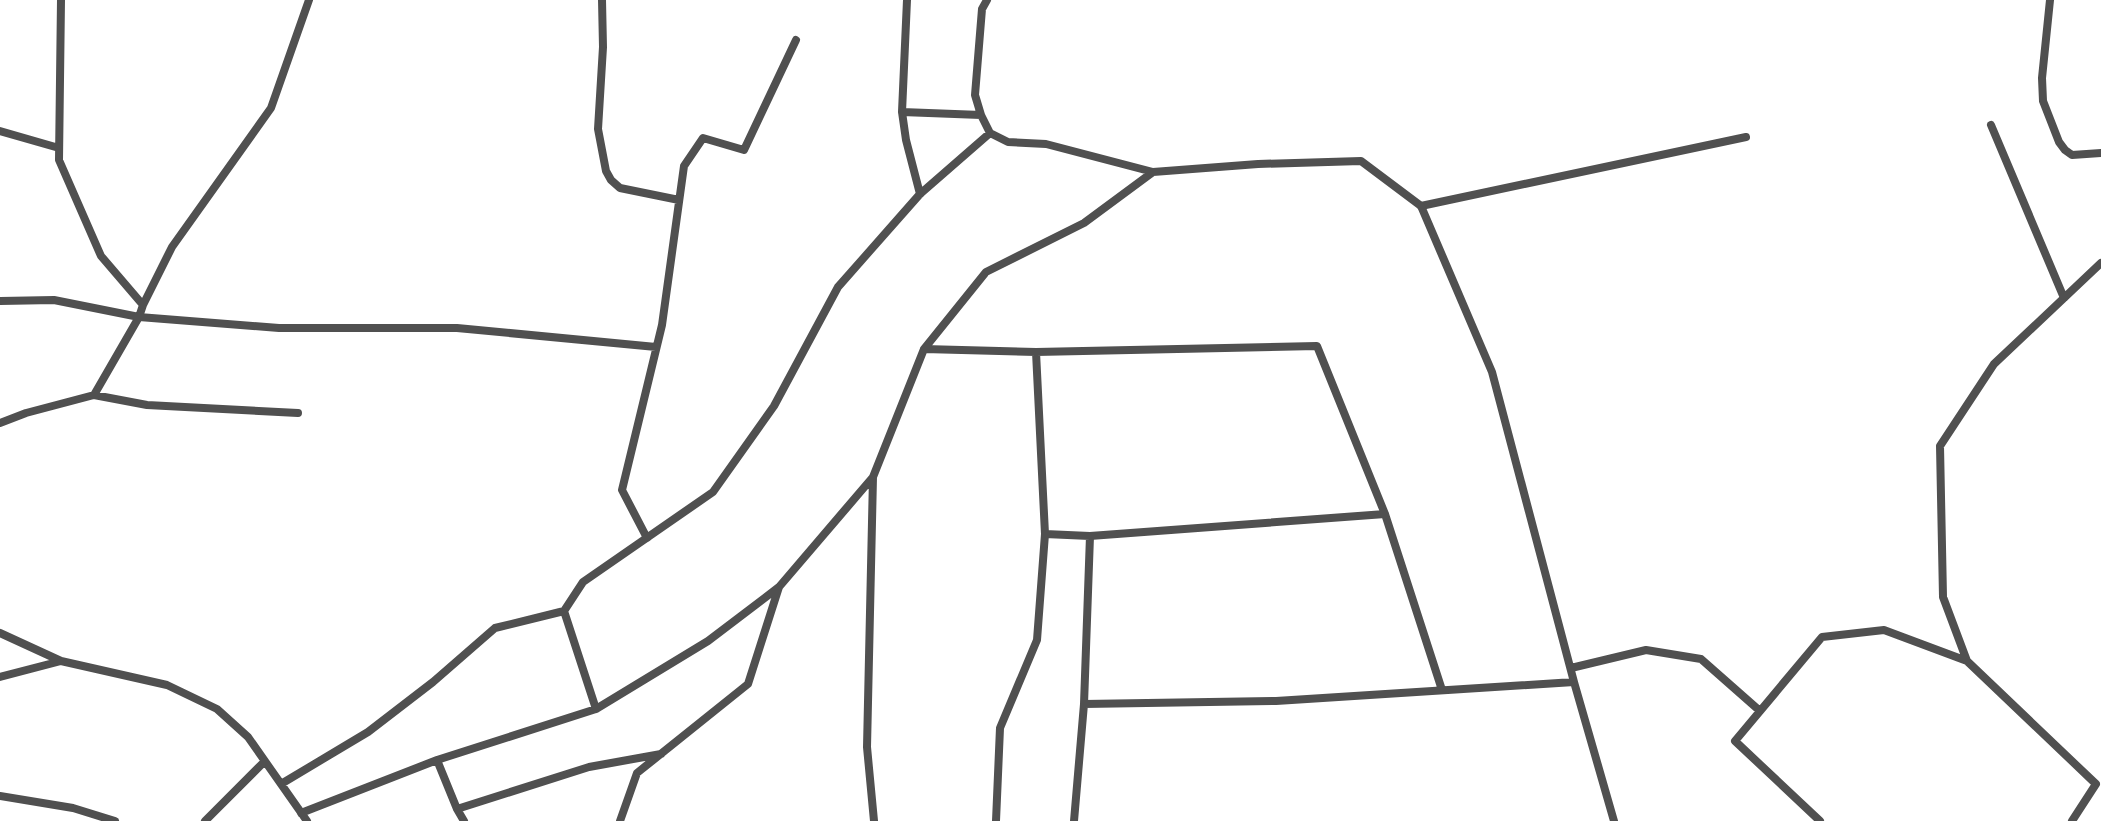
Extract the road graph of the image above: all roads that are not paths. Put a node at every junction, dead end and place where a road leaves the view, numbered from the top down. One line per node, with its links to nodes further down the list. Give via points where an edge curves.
1 (61, 0): 14 (street)
2 (309, 0): 23 (street, via 271,108 172,247)
3 (602, 0): 18 (street, via 603,47 598,129 606,171 620,188)
4 (907, 0): 8 (street)
5 (987, 0): 9 (street, via 982,9 975,95)
6 (2050, 0): 15 (street, via 2042,78 2043,101 2059,142 2065,150 2072,155)
7 (796, 40): 18 (street, via 744,150 703,138 684,166)
8 (902, 112): 9 (street); 17 (street, via 906,140)
9 (981, 115): 12 (street)
10 (1991, 124): 21 (street)
11 (0, 131): 14 (street)
12 (990, 133): 16 (street, via 1008,142 1046,144); 17 (street)
13 (1746, 137): 19 (street)
14 (59, 148): 23 (street, via 59,160 100,256)
15 (2101, 153)
16 (1153, 172): 19 (street, via 1258,164 1361,161); 26 (street, via 1084,223 986,272)
17 (920, 194): 35 (street, via 838,287 774,406 714,492)
18 (679, 200): 25 (street, via 662,325)
19 (1422, 206): 41 (street, via 1492,372)
20 (2101, 263): 21 (street)
21 (2064, 298): 40 (street, via 1994,364 1940,446 1943,597)
22 (0, 301): 24 (street, via 54,300)
23 (143, 305): 24 (street)
24 (139, 317): 25 (street, via 279,328 457,328); 28 (street)
25 (656, 347): 35 (street, via 622,490)
26 (924, 349): 27 (street); 31 (street)
27 (1036, 352): 32 (street, via 1317,346); 33 (street)
28 (94, 395): 29 (street, via 147,405); 30 (street)
29 (298, 413)
30 (0, 422)
31 (873, 477): 36 (street); 61 (street, via 867,748)
32 (1385, 514): 34 (street); 44 (street)
33 (1045, 534): 34 (street); 62 (street, via 1038,640 1000,728)
34 (1090, 536): 45 (street)
35 (647, 538): 37 (street, via 583,582)
36 (779, 587): 46 (street, via 708,641); 48 (street, via 748,684)
37 (564, 611): 46 (street); 51 (street, via 495,628 368,732)
38 (0, 634): 39 (street)
39 (61, 661): 42 (street); 50 (street, via 167,685 217,709 248,737)
40 (1967, 661): 47 (street, via 1884,630 1822,637); 52 (street)
41 (1571, 668): 43 (street); 47 (street, via 1646,650 1701,659)
42 (0, 677)
43 (1574, 682): 44 (street); 64 (street)
44 (1442, 690): 45 (street, via 1276,701)
45 (1084, 704): 63 (street)
46 (596, 709): 49 (street)
47 (1760, 711): 65 (street, via 1735,741)
48 (662, 753): 54 (street, via 589,767); 60 (street, via 637,773)
49 (437, 760): 54 (street); 55 (street)
50 (265, 761): 51 (street); 57 (street)
51 (281, 784): 55 (street)
52 (2099, 784): 66 (street)
53 (0, 796): 56 (street, via 73,808)
54 (457, 809): 59 (street)
55 (301, 813): 58 (street)
56 (115, 821)
57 (204, 821)
58 (307, 821)
59 (464, 821)
60 (620, 821)
61 (874, 821)
62 (996, 821)
63 (1074, 821)
64 (1614, 821)
65 (1820, 821)
66 (2072, 821)

